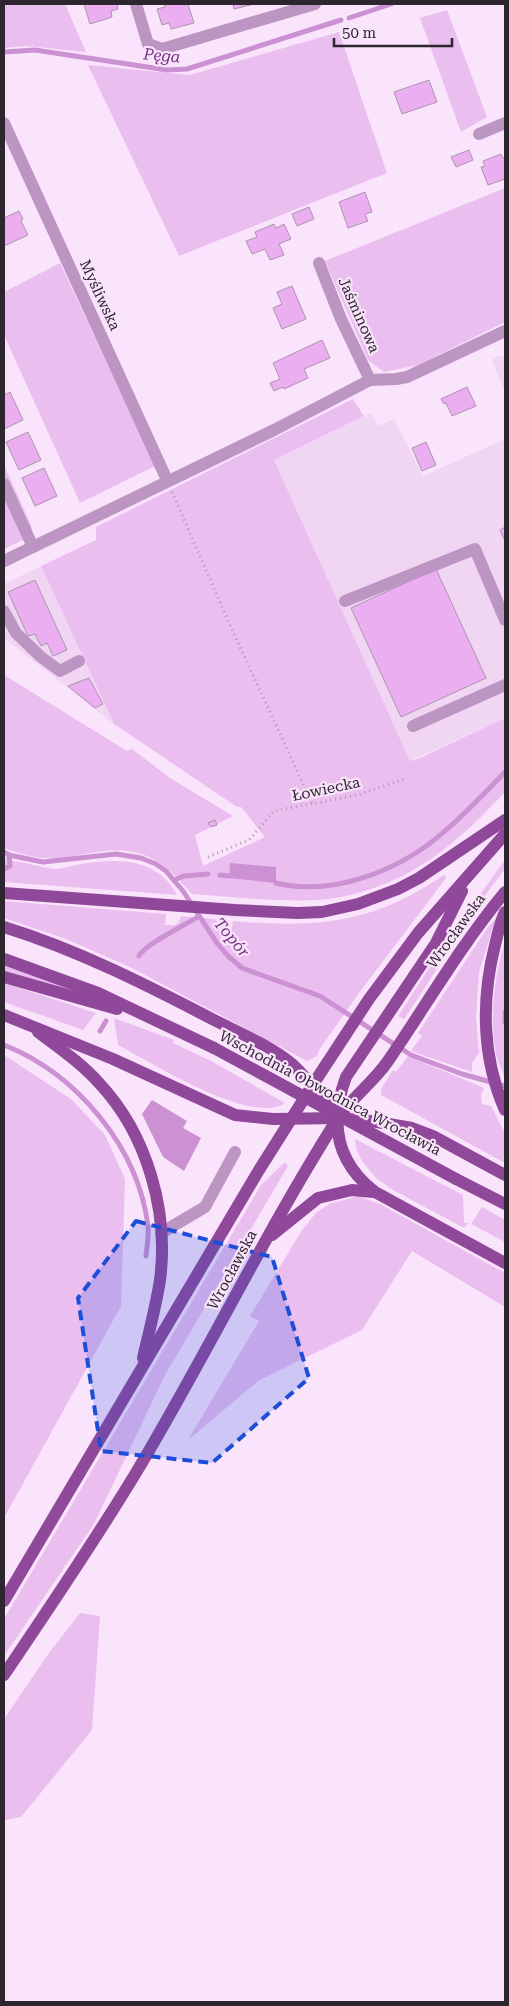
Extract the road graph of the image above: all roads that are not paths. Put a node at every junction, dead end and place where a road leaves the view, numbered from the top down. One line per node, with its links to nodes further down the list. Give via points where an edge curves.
1 (136, 4): 3 (street, via 148,44 162,49)
2 (314, 4): 3 (street)
3 (285, 8)
4 (4, 123): 10 (street, Myśliwska)
5 (505, 123): 6 (street)
6 (479, 134)
7 (319, 263): 9 (street, Jaśminowa)
8 (505, 331): 9 (street, via 407,377)
9 (370, 380): 10 (street)
10 (167, 480): 12 (street)
11 (4, 484): 12 (street)
12 (33, 548): 13 (street)
13 (4, 561)
14 (345, 601): 16 (street, via 475,548)
15 (4, 611): 17 (street, via 16,633 60,670)
16 (505, 620)
17 (79, 661)
18 (505, 685): 19 (street)
19 (413, 726)
20 (505, 820): 24 (main road, via 398,889 358,904 322,912 235,910)
21 (505, 834): 22 (main road, Wrocławska)
22 (469, 877): 32 (main road, Wrocławska, via 418,933); 34 (main road, via 436,943 346,1078 339,1095)
23 (505, 892): 34 (main road, Wrocławska, via 479,924 386,1064)
24 (4, 893)
25 (505, 912): 33 (main road, via 492,957 485,1011 492,1070)
26 (4, 927): 32 (main road, via 77,953 144,983 291,1063)
27 (4, 959): 30 (main road, Wschodnia Obwodnica Wrocławia, via 98,993)
28 (4, 977): 30 (main road, Wschodnia Obwodnica Wrocławia)
29 (4, 1015): 31 (main road)
30 (145, 1017): 39 (main road, Wschodnia Obwodnica Wrocławia, bridge, via 214,1048)
31 (26, 1023): 35 (main road, via 235,1114); 40 (main road, via 83,1066 119,1107 146,1159)
32 (312, 1086): 34 (main road); 35 (main road, Wrocławska)
33 (505, 1110)
34 (338, 1118): 35 (main road); 37 (main road, via 412,1128); 38 (main road, via 338,1137 343,1155 360,1181); 41 (main road, Wrocławska)
35 (291, 1119): 43 (main road, Wrocławska)
36 (235, 1152): 40 (street, via 205,1207)
37 (505, 1175)
38 (375, 1192): 41 (main road, via 352,1190 318,1198); 42 (main road)
39 (503, 1203)
40 (161, 1233): 43 (main road, via 160,1280)
41 (266, 1239): 45 (main road, Wrocławska, via 137,1472)
42 (505, 1263)
43 (141, 1368): 44 (main road, Wrocławska)
44 (4, 1601)
45 (4, 1675)

